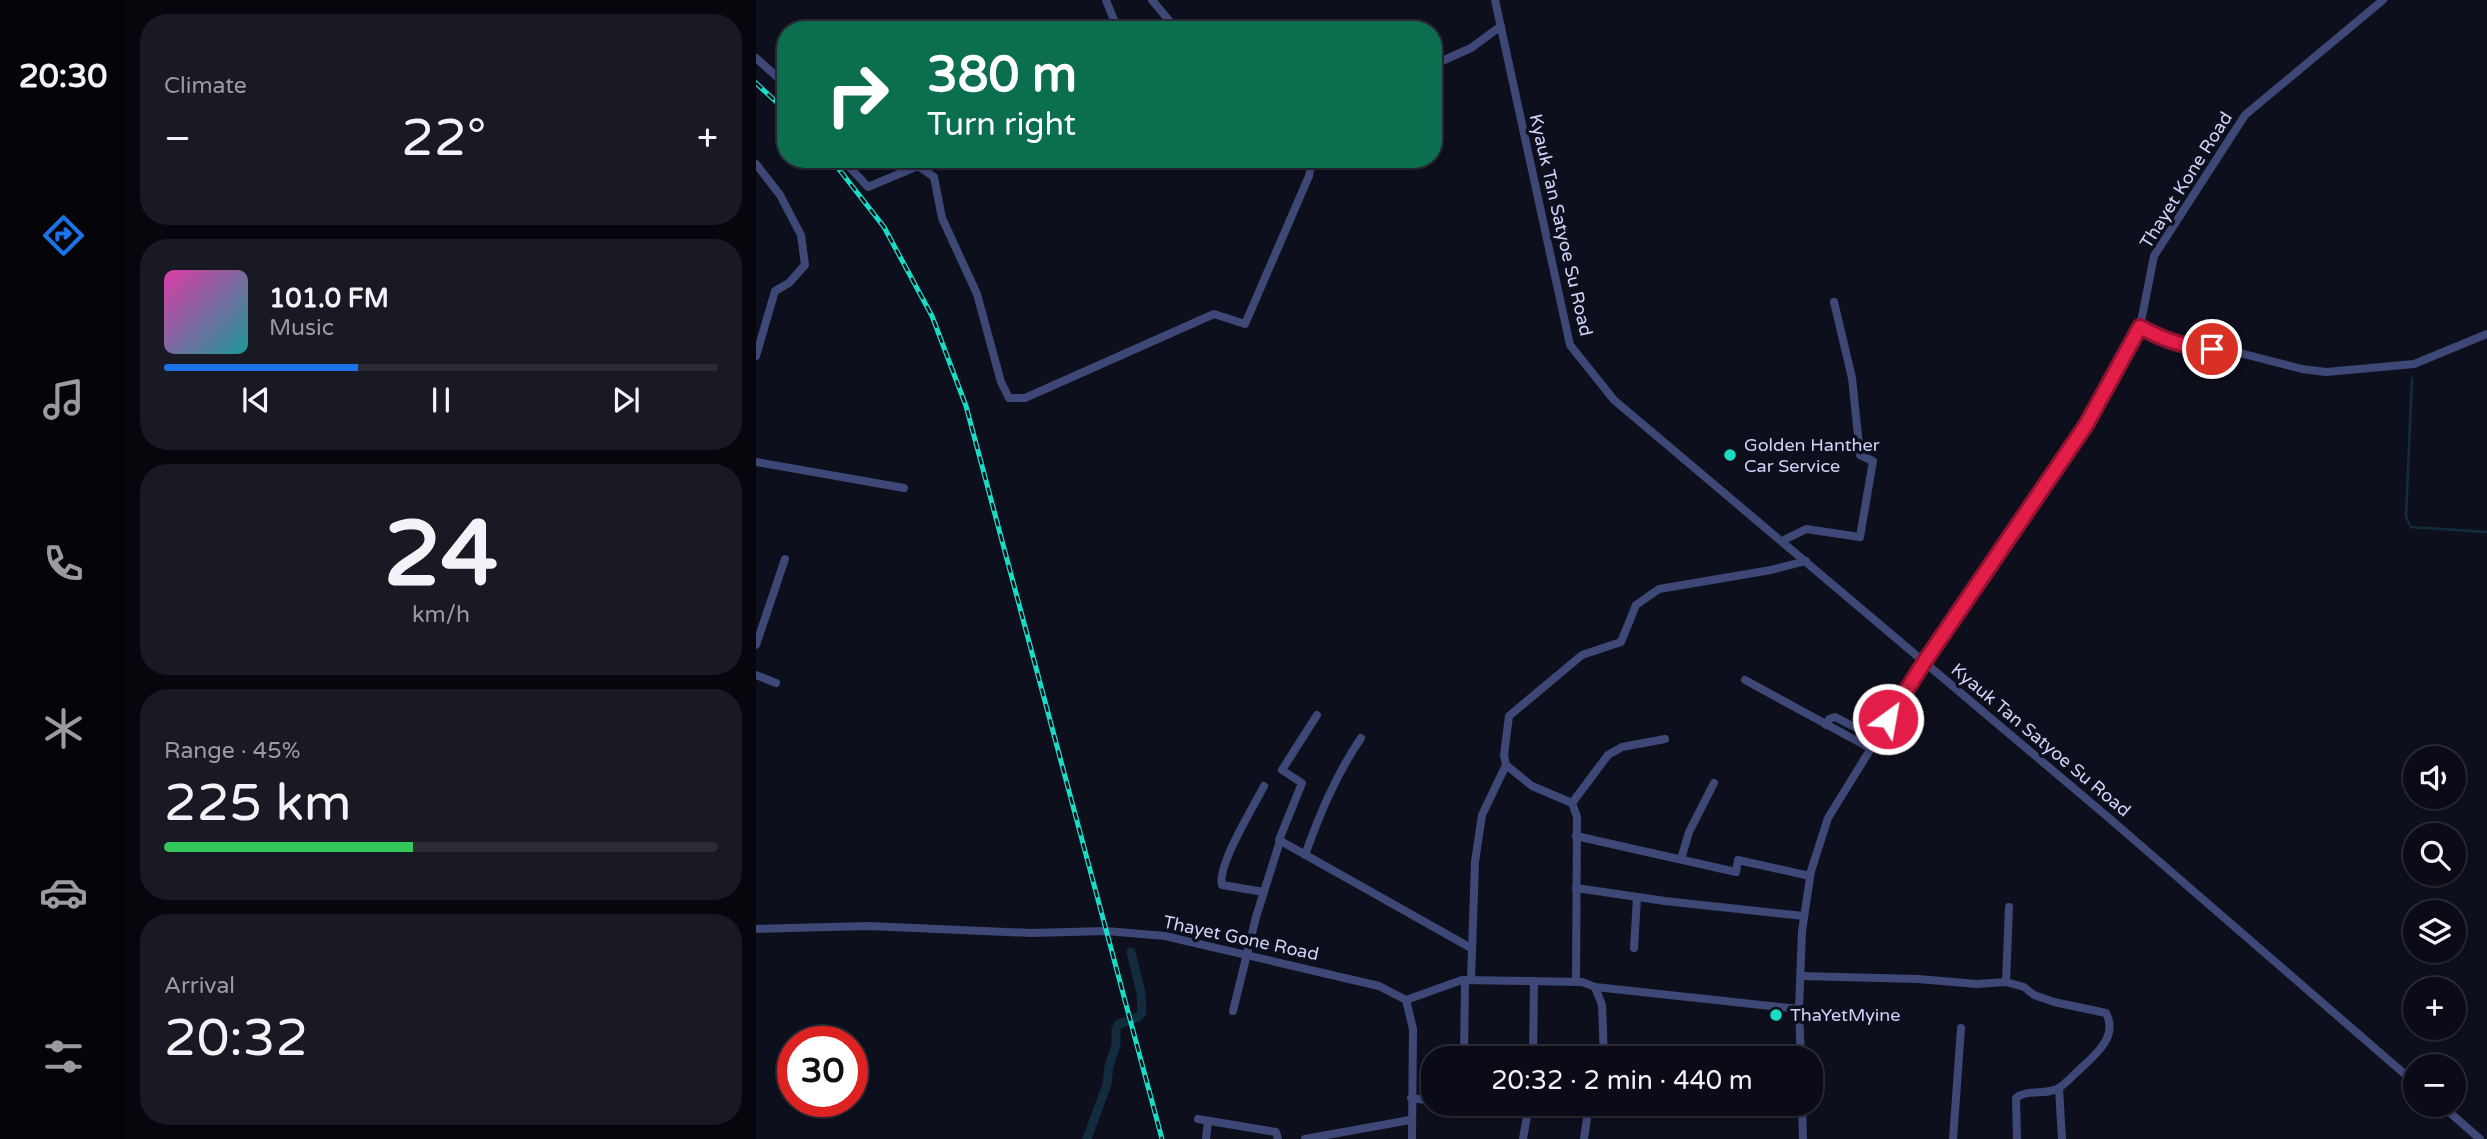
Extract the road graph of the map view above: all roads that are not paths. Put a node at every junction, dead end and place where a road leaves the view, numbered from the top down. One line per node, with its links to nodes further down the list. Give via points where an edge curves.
1 (1106, 0): 5 (street)
2 (1152, 0): 6 (street)
3 (1495, 0): 7 (street, Kyauk Tan Satyoe Su Road)
4 (2383, 0): 17 (street, Thayet Kone Road, via 2245,115 2154,256)
5 (1114, 21)
6 (1170, 21)
7 (1501, 26): 9 (street, via 1471,48); 22 (street, Kyauk Tan Satyoe Su Road, via 1570,345 1614,400)
8 (756, 58): 10 (street)
9 (1442, 61)
10 (777, 77)
11 (756, 164): 19 (street, via 780,195 801,235 805,265 789,283 775,290)
12 (850, 168): 13 (street, via 868,187)
13 (913, 168)
14 (921, 168): 15 (street, via 934,177 942,218 977,294 1009,398 1024,398 1214,314 1245,324)
15 (1311, 168)
16 (1834, 302): 22 (street, via 1852,378 1860,455 1873,461 1860,537 1806,529)
17 (2140, 327): 18 (street, via 2191,348 2232,351 2326,372 2414,363); 28 (street, Thayet Kone Road, via 2086,425)
18 (2487, 334)
19 (756, 356)
20 (756, 461): 21 (street)
21 (904, 488)
22 (1782, 541): 24 (street, Kyauk Tan Satyoe Su Road)
23 (786, 559): 26 (street)
24 (1805, 561): 28 (street, Kyauk Tan Satyoe Su Road); 38 (street, via 1660,589 1636,605 1621,642 1582,655 1509,716)
25 (756, 607): 26 (street)
26 (767, 611): 27 (street)
27 (756, 645)
28 (1925, 661): 35 (street, Thayet Kone Road); 70 (street, Kyauk Tan Satyoe Su Road)
29 (756, 675): 31 (street)
30 (1745, 680): 33 (street)
31 (776, 683)
32 (1317, 715): 43 (street, via 1282,770 1302,783)
33 (1826, 725): 35 (street, via 1835,717); 37 (street)
34 (1361, 738): 44 (street, via 1322,807)
35 (1876, 738): 37 (street, Thayet Kone Road)
36 (1665, 739): 41 (street, via 1622,747 1608,755)
37 (1870, 748): 46 (street, Thayet Kone Road, via 1828,818)
38 (1506, 765): 41 (street, via 1532,786); 53 (street, via 1482,815)
39 (1714, 783): 45 (street)
40 (1265, 786): 48 (street, via 1220,881)
41 (1572, 803): 42 (street)
42 (1576, 836): 45 (street); 47 (street)
43 (1280, 841): 44 (street); 48 (street)
44 (1305, 855): 53 (street)
45 (1681, 859): 46 (street, via 1736,872 1738,860)
46 (1810, 877): 51 (street, Thayet Kone Road)
47 (1576, 888): 49 (street); 59 (street)
48 (1264, 892): 55 (street)
49 (1637, 897): 51 (street); 54 (street)
50 (2009, 907): 60 (street)
51 (1804, 916): 56 (street, Thayet Kone Road)
52 (756, 929): 55 (street, Thayet Gone Road, via 867,926 1031,933 1106,931 1165,936)
53 (1471, 948): 57 (street)
54 (1634, 948)
55 (1247, 955): 62 (street, Thayet Gone Road, via 1379,986); 64 (street)
56 (1801, 976): 60 (street); 63 (street, Thayet Kone Road)
57 (1468, 980): 58 (street); 62 (street); 66 (street)
58 (1534, 981): 59 (street); 67 (street)
59 (1576, 982): 61 (street)
60 (2006, 982): 71 (street, via 2054,1002 2106,1013 2108,1037 2101,1050)
61 (1595, 987): 63 (street); 68 (street, via 1602,1005)
62 (1406, 1000): 72 (street, via 1413,1029)
63 (1799, 1009): 69 (street, Thayet Kone Road)
64 (1233, 1011)
65 (1961, 1028): 88 (street)
66 (1465, 1046)
67 (1533, 1046)
68 (1604, 1046)
69 (1800, 1046)
70 (2403, 1073)
71 (2059, 1088): 89 (street, via 2018,1096); 90 (street)
72 (1411, 1098): 73 (street); 79 (street)
73 (1421, 1099)
74 (1527, 1116): 85 (street)
75 (1587, 1116): 86 (street)
76 (1802, 1116): 87 (street)
77 (2455, 1117): 91 (street)
78 (1198, 1119): 80 (street)
79 (1410, 1120): 83 (street); 84 (street)
80 (1208, 1121): 81 (street); 82 (street, via 1276,1132)
81 (1206, 1139)
82 (1278, 1139)
83 (1305, 1139)
84 (1412, 1139)
85 (1523, 1139)
86 (1584, 1139)
87 (1803, 1139)
88 (1953, 1139)
89 (2017, 1139)
90 (2063, 1139)
91 (2480, 1139)

